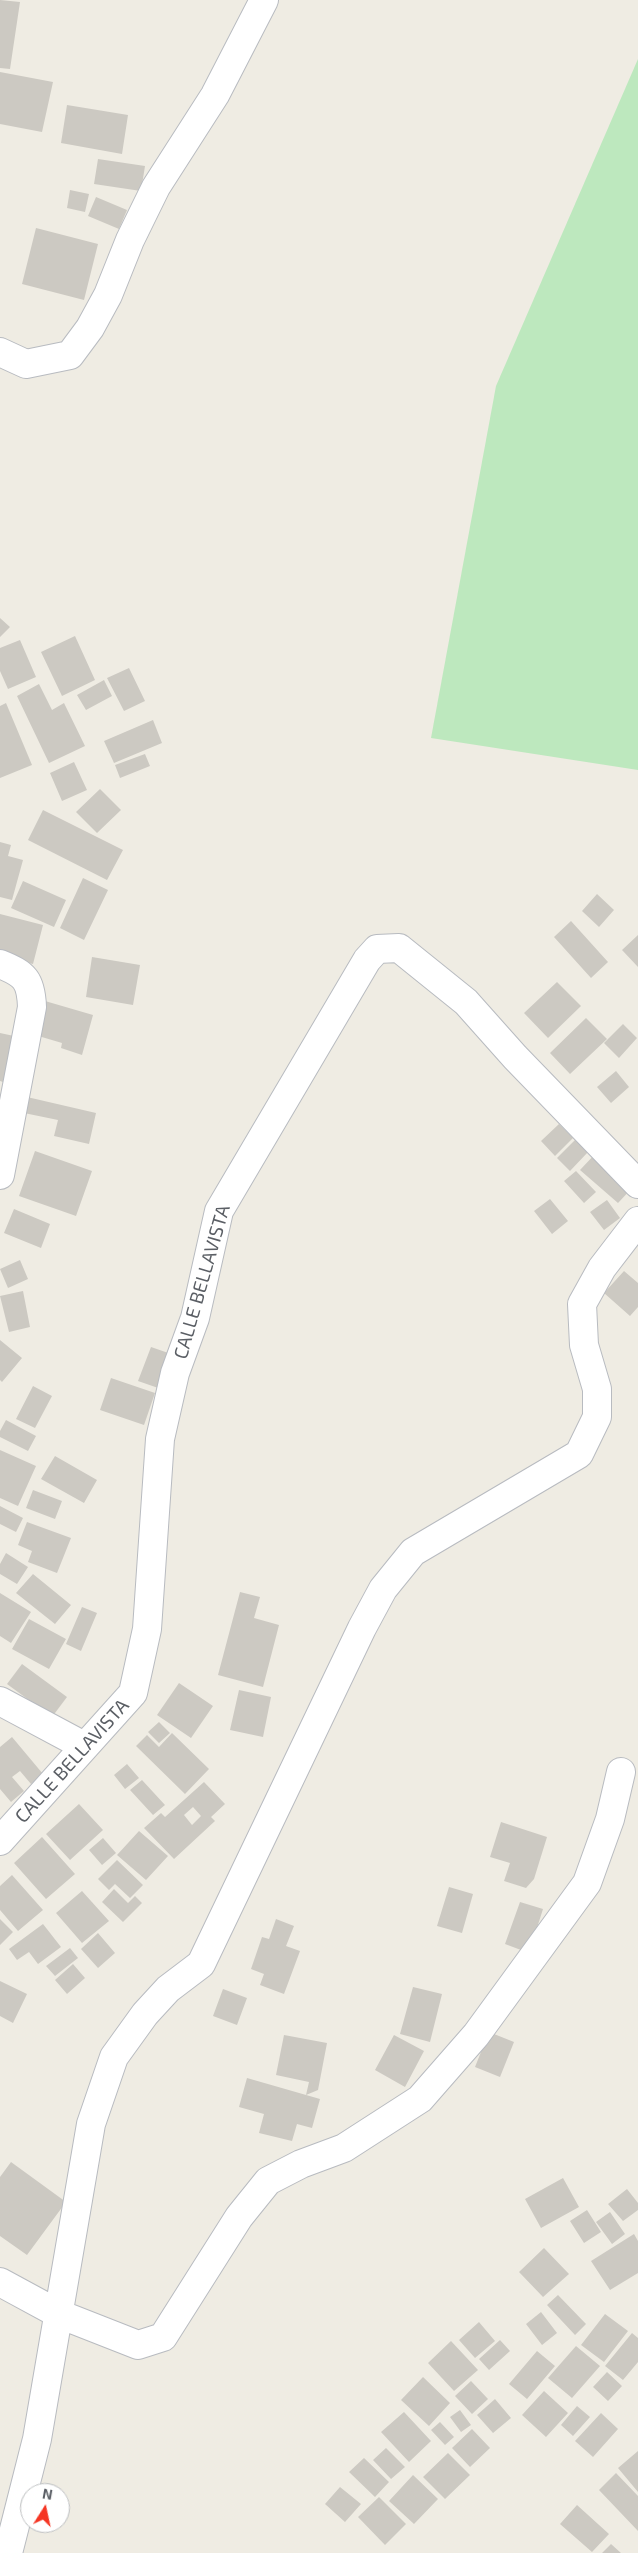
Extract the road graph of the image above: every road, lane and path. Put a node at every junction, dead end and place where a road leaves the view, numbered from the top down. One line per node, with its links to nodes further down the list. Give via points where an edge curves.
1 (264, 0): 2 (street, via 215,95 156,187 108,295 70,355 26,364)
2 (0, 352)
3 (0, 964): 4 (street, via 26,978 32,988 32,1007)
4 (0, 1175)
5 (638, 1184): 8 (street, CALLE BELLAVISTA, via 466,1002 399,948 377,949 324,1030 219,1212 195,1318 175,1373 160,1439 146,1629 134,1693)
6 (638, 1221): 12 (street, via 602,1268 582,1304 584,1345 597,1388 596,1417 579,1454 413,1552 383,1589 201,1964 168,1989 114,2057 90,2124)
7 (0, 1701): 8 (street)
8 (84, 1746): 10 (street, CALLE BELLAVISTA)
9 (621, 1772): 12 (street, via 610,1819 588,1883 476,2035 420,2099 344,2148 268,2181 239,2217 163,2337 138,2345)
10 (0, 1841)
11 (0, 2282): 12 (street)
12 (59, 2314): 13 (street, via 37,2438)
13 (8, 2553)

